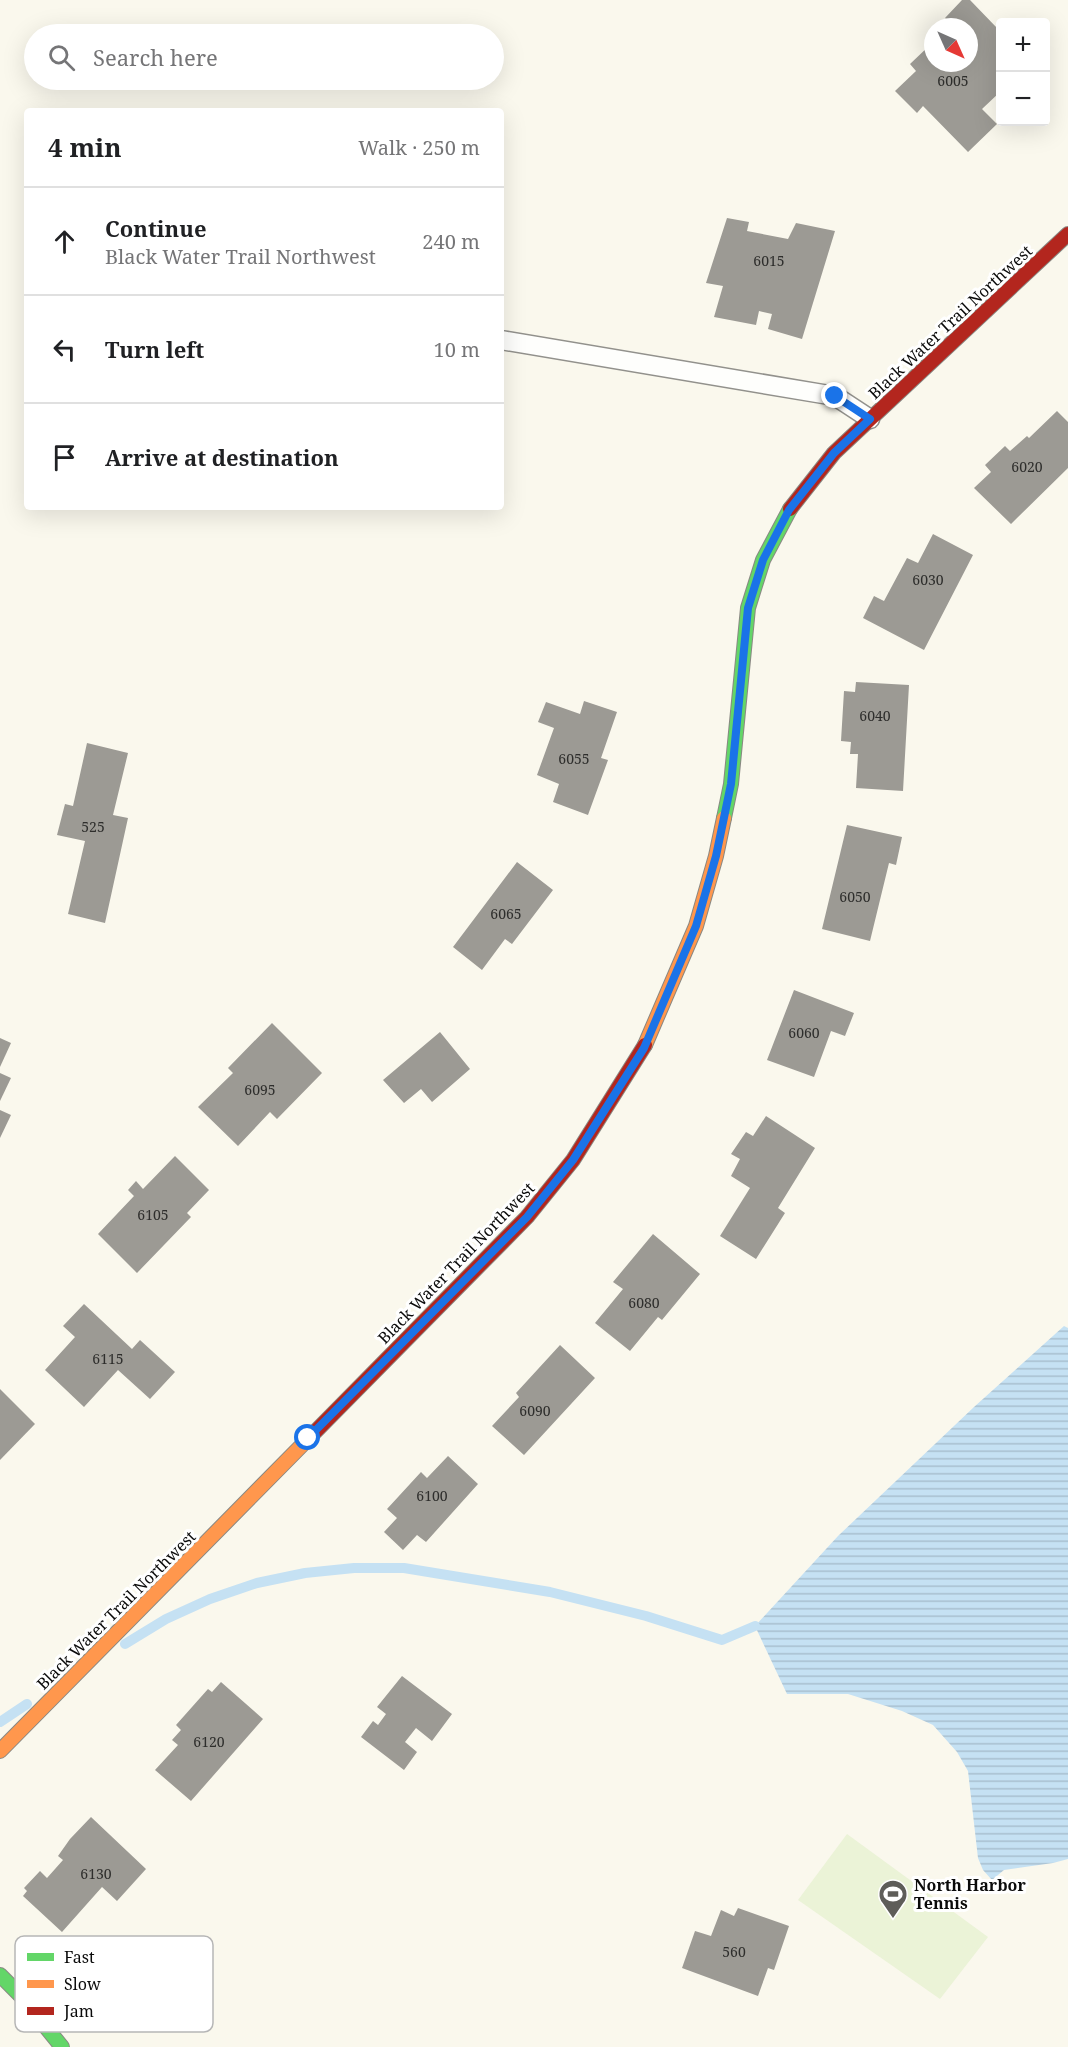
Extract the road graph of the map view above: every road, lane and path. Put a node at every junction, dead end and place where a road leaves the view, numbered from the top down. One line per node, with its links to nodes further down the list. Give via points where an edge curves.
1 (1068, 234): 3 (street, Black Water Trail Northwest)
2 (504, 341): 3 (lane, via 835,396)
3 (870, 419): 4 (street, Black Water Trail Northwest, via 834,453 789,510 763,560 748,608 731,784 696,926 644,1048 573,1160 527,1217)
4 (0, 1751)
5 (0, 1975): 6 (street)
6 (15, 1990)
7 (50, 2032): 8 (street)
8 (62, 2047)

